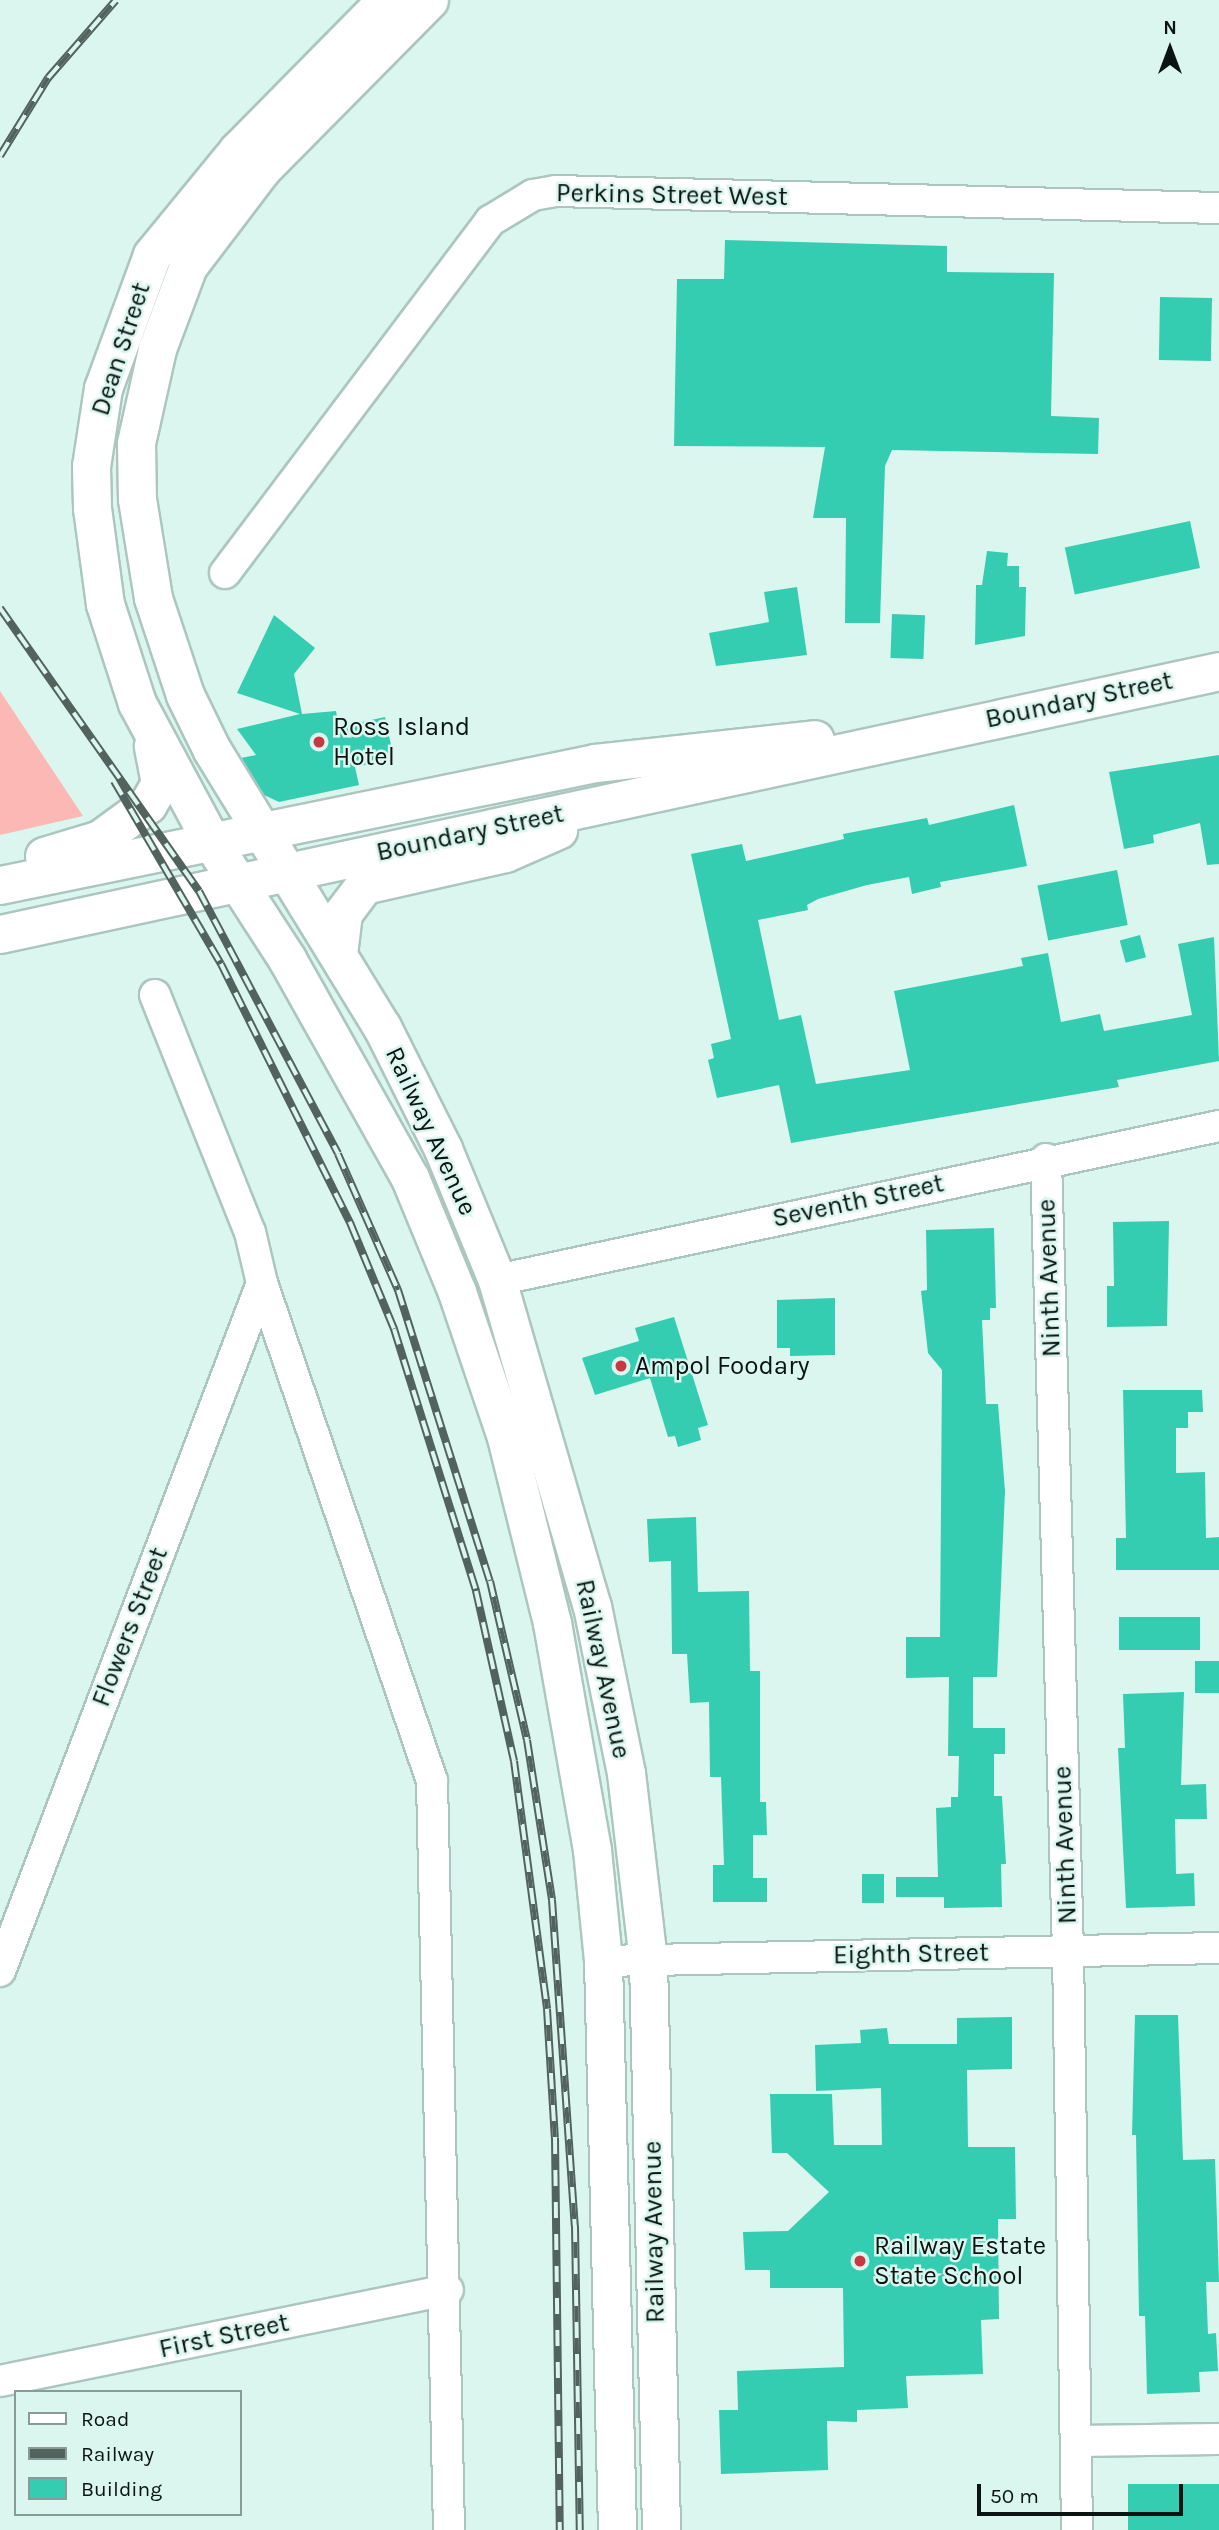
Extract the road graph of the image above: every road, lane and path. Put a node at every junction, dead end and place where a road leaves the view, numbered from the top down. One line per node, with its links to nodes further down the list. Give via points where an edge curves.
1 (386, 0): 6 (main road, Dean Street, via 238,150 152,255 103,388 91,467 96,550 105,604)
2 (429, 0): 9 (main road, Dean Street, via 261,170 188,266 157,349 136,443 144,555 163,641 212,750)
3 (1219, 208): 4 (street, Perkins Street West, via 555,191 533,195 490,221)
4 (225, 573)
5 (1219, 671): 7 (main road, Boundary Street)
6 (147, 722): 10 (main road, Dean Street); 11 (main road, via 160,783 148,804 100,839)
7 (939, 729): 8 (main road, Boundary Street); 9 (main road, Boundary Street, via 595,763)
8 (626, 800): 12 (main road, Boundary Street); 16 (main road, via 505,853 364,885 343,913)
9 (261, 831): 10 (main road, Boundary Street); 12 (main road, Dean Street)
10 (212, 843): 13 (main road, Dean Street); 14 (main road, Boundary Street)
11 (0, 870)
12 (287, 871): 13 (main road, Boundary Street); 16 (main road, Railway Avenue)
13 (237, 884): 15 (main road, Boundary Street); 25 (main road, Railway Avenue, via 287,958 410,1178 457,1292 506,1437 552,1623 592,1850)
14 (0, 885)
15 (0, 934)
16 (338, 954): 20 (main road, Railway Avenue, via 382,1027 443,1149)
17 (155, 995): 21 (street, via 250,1231)
18 (1219, 1126): 19 (street, Seventh Street)
19 (1046, 1159): 20 (street, Seventh Street); 23 (street, Ninth Avenue)
20 (497, 1280): 24 (main road, Railway Avenue, via 592,1606 626,1773)
21 (262, 1283): 26 (street, Flowers Street); 27 (street, via 432,1781)
22 (1219, 1948): 23 (street, Eighth Street)
23 (1068, 1950): 24 (street, Eighth Street); 30 (street, Ninth Avenue)
24 (648, 1960): 25 (street, Eighth Street); 33 (main road, Railway Avenue)
25 (603, 1961): 32 (main road, Railway Avenue)
26 (0, 1971)
27 (448, 2290): 28 (street, First Street); 31 (street)
28 (0, 2381)
29 (1219, 2439): 30 (street)
30 (1076, 2441): 34 (street, Ninth Avenue)
31 (449, 2530)
32 (617, 2530)
33 (661, 2530)
34 (1077, 2530)

